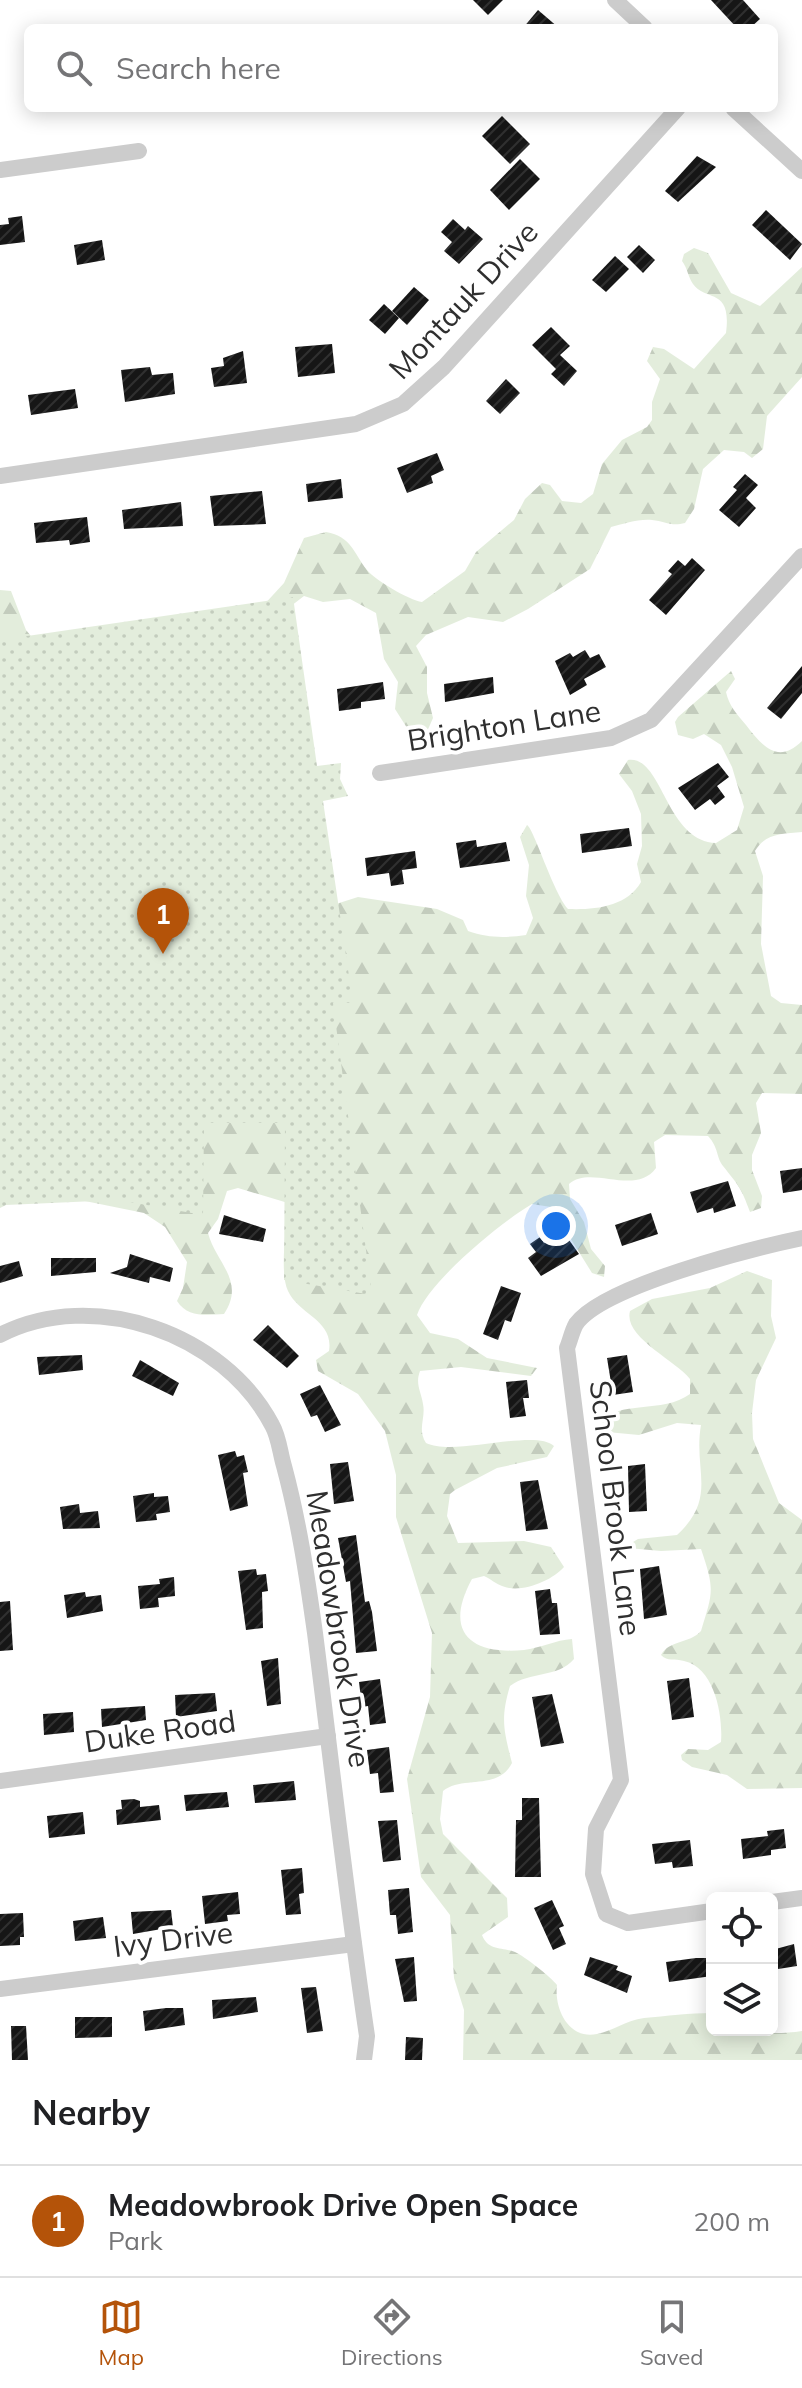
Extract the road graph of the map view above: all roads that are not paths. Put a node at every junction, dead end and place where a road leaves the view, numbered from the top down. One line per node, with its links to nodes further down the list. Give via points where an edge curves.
1 (615, 0): 2 (street)
2 (641, 24)
3 (674, 112): 8 (street, Montauk Drive, via 444,367 403,404 356,424)
4 (737, 112): 7 (street)
5 (139, 151): 6 (street)
6 (0, 170)
7 (802, 171)
8 (0, 476)
9 (802, 556): 10 (street, Brighton Lane, via 651,720 611,738)
10 (380, 773)
11 (802, 1238): 17 (street, School Brook Lane, via 655,1280 604,1301 576,1324 567,1348 621,1780 596,1829 593,1874 606,1914 628,1923)
12 (0, 1335): 13 (street, Meadowbrook Drive, via 20,1325 66,1316 111,1316 157,1329 209,1355 243,1385 273,1426 301,1527)
13 (328, 1736): 14 (street, Duke Road); 18 (street, Meadowbrook Drive)
14 (0, 1781)
15 (802, 1898): 16 (street)
16 (778, 1901)
17 (706, 1912)
18 (354, 1944): 19 (street, Ivy Drive); 20 (street, Meadowbrook Drive, via 367,2036)
19 (0, 1989)
20 (364, 2060)

